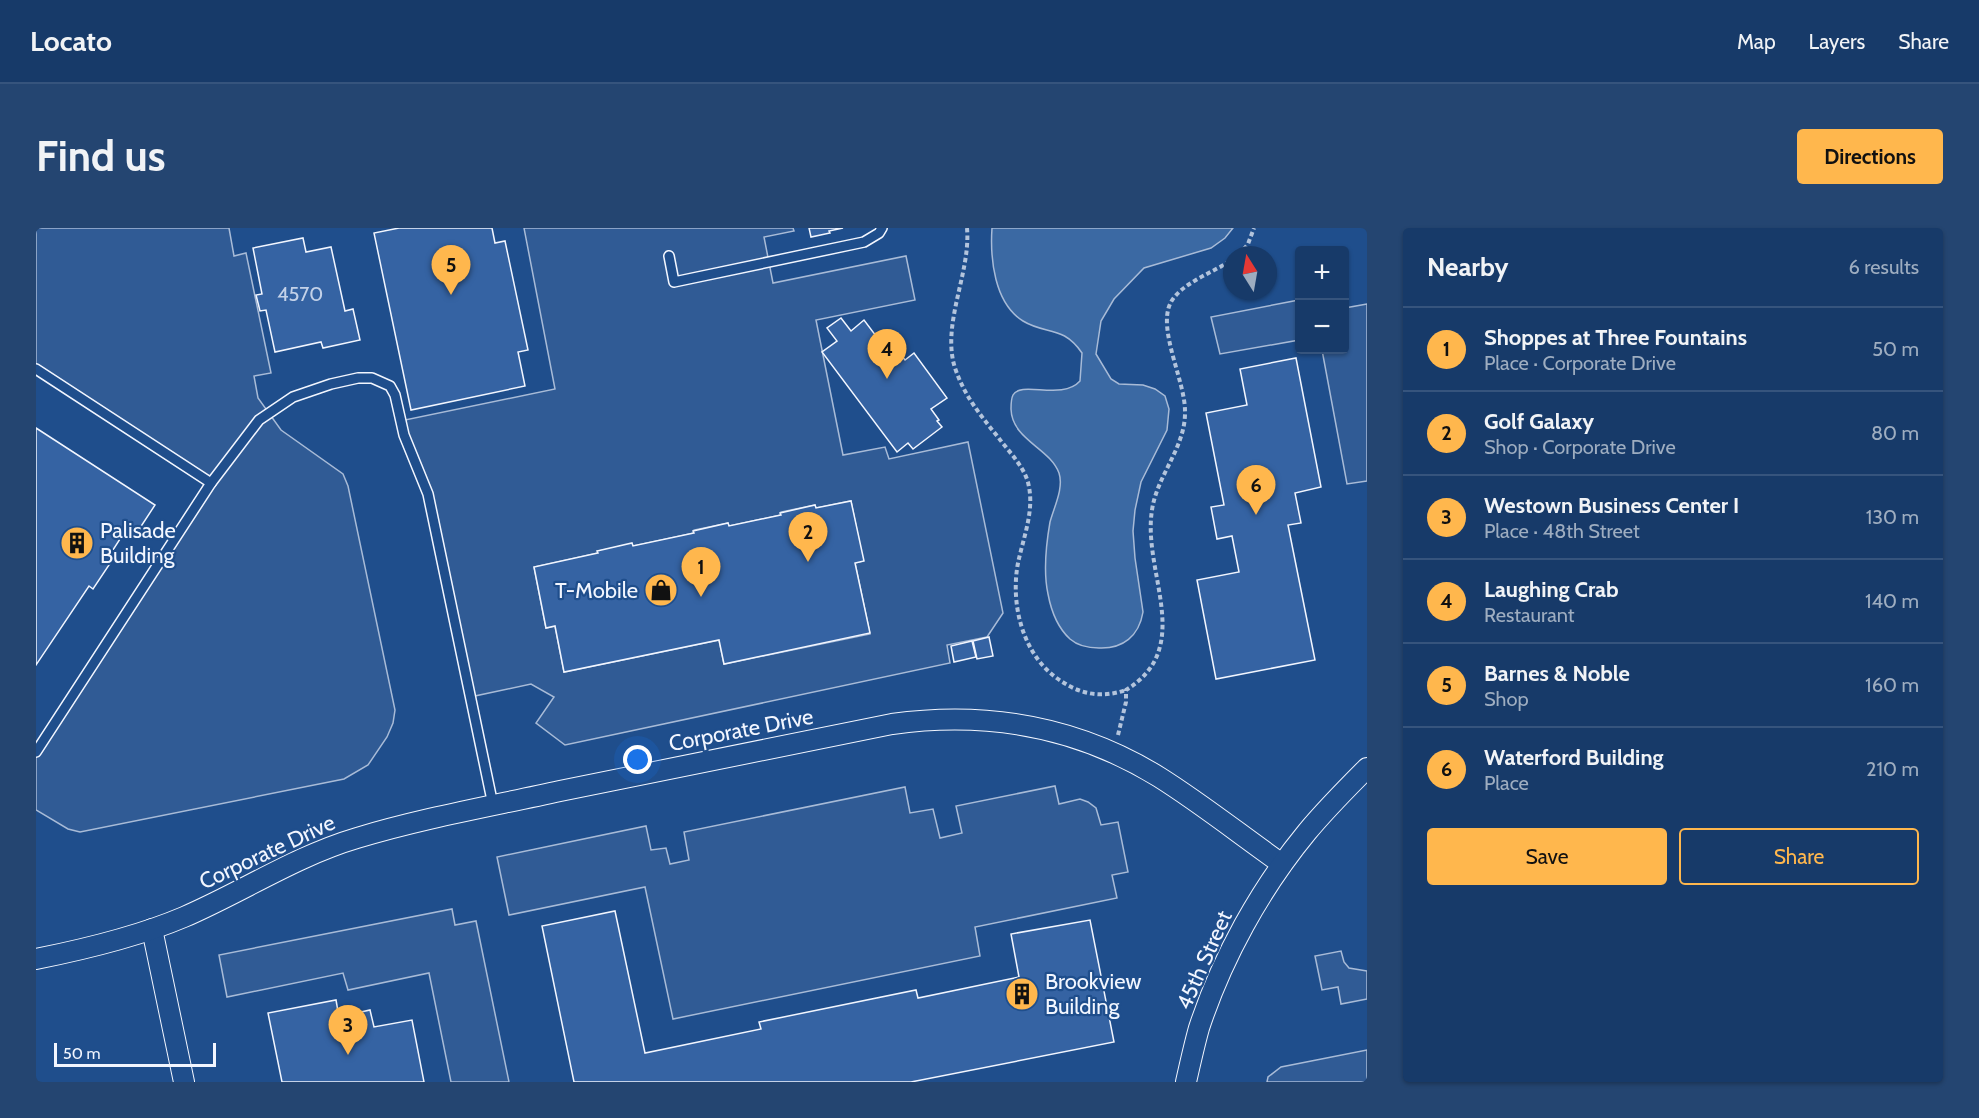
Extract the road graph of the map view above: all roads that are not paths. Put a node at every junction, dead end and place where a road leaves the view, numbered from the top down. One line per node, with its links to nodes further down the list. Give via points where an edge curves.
1 (882, 228): 2 (lane, via 864,242 674,282)
2 (669, 256)
3 (36, 369): 4 (lane)
4 (211, 483): 5 (lane); 7 (lane, via 259,420 293,397 358,378 372,378 390,386 428,495)
5 (36, 752)
6 (1367, 768): 8 (street)
7 (493, 805): 8 (street, Corporate Drive, via 870,728 947,718 987,720 1067,735 1112,752 1160,778); 9 (street, Corporate Drive, via 352,839)
8 (1282, 864): 12 (street, 45th Street, via 1224,967 1200,1028)
9 (152, 929): 10 (street, Corporate Drive); 11 (street)
10 (36, 959)
11 (184, 1082)
12 (1186, 1082)

